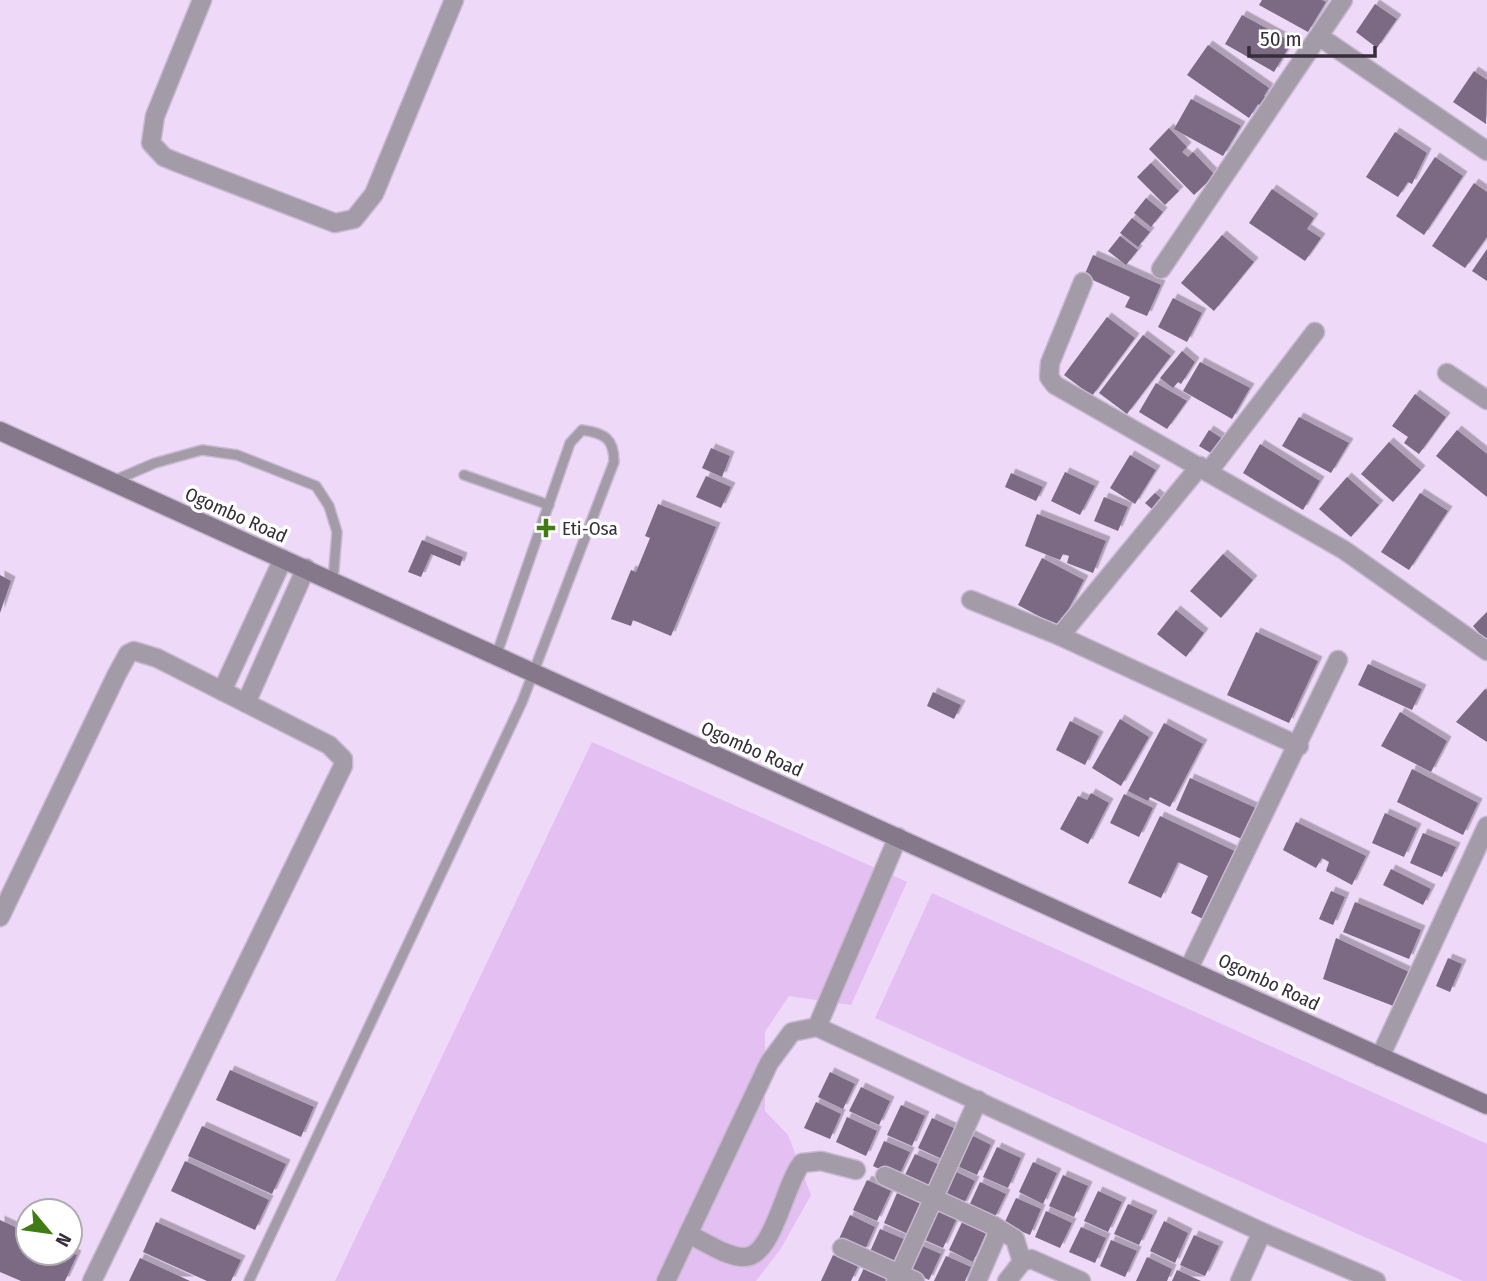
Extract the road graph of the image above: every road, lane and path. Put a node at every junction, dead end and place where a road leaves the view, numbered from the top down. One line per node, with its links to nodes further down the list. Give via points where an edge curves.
1 (202, 0): 2 (street, via 155,116 150,144 164,157 335,223 355,219 374,194)
2 (454, 0)
3 (1343, 0): 4 (street)
4 (1320, 37): 5 (street); 6 (street)
5 (1487, 151)
6 (1161, 269)
7 (1083, 282): 12 (street, via 1050,363 1052,381)
8 (1315, 332): 12 (street)
9 (1447, 373): 10 (street)
10 (1487, 400)
11 (0, 431): 14 (main road, Ogombo Road)
12 (1205, 468): 20 (street); 21 (street, via 1344,550)
13 (464, 475): 15 (lane)
14 (111, 482): 16 (main road, Ogombo Road); 18 (lane, via 202,450 237,455 316,486 329,506 337,532)
15 (549, 505): 22 (lane); 24 (lane, via 570,443 582,430 610,439 614,463)
16 (283, 559): 17 (main road, Ogombo Road); 25 (street)
17 (306, 568): 18 (main road, Ogombo Road); 26 (street)
18 (333, 581): 22 (main road, Ogombo Road)
19 (971, 600): 20 (street)
20 (1060, 636): 27 (street)
21 (1487, 651)
22 (495, 657): 24 (main road, Ogombo Road)
23 (1338, 660): 27 (street)
24 (532, 674): 29 (main road, Ogombo Road); 46 (lane)
25 (222, 691): 26 (street); 30 (street, via 141,651 128,654)
26 (246, 703): 45 (street, via 329,745 343,759 343,766)
27 (1299, 746): 31 (street)
28 (1487, 826): 33 (street)
29 (898, 837): 31 (main road, Ogombo Road); 32 (street)
30 (0, 917)
31 (1189, 968): 33 (main road, Ogombo Road)
32 (817, 1027): 34 (street); 41 (street, via 792,1032 779,1045)
33 (1380, 1057): 35 (main road, Ogombo Road)
34 (978, 1100): 38 (street); 40 (street)
35 (1487, 1105)
36 (856, 1170): 41 (street, via 821,1161 802,1163 767,1240 752,1256 729,1254)
37 (885, 1176): 38 (street)
38 (934, 1197): 39 (street); 44 (street)
39 (994, 1226): 43 (street, via 1015,1239); 48 (street, via 997,1235)
40 (1262, 1232): 51 (street); 52 (street)
41 (688, 1234): 47 (street)
42 (842, 1248): 44 (street)
43 (1022, 1262): 49 (street); 50 (street, via 1031,1259)
44 (903, 1279)
45 (92, 1281)
46 (249, 1281)
47 (666, 1281)
48 (976, 1281)
49 (1007, 1281)
50 (1081, 1281)
51 (1240, 1281)
52 (1376, 1281)

